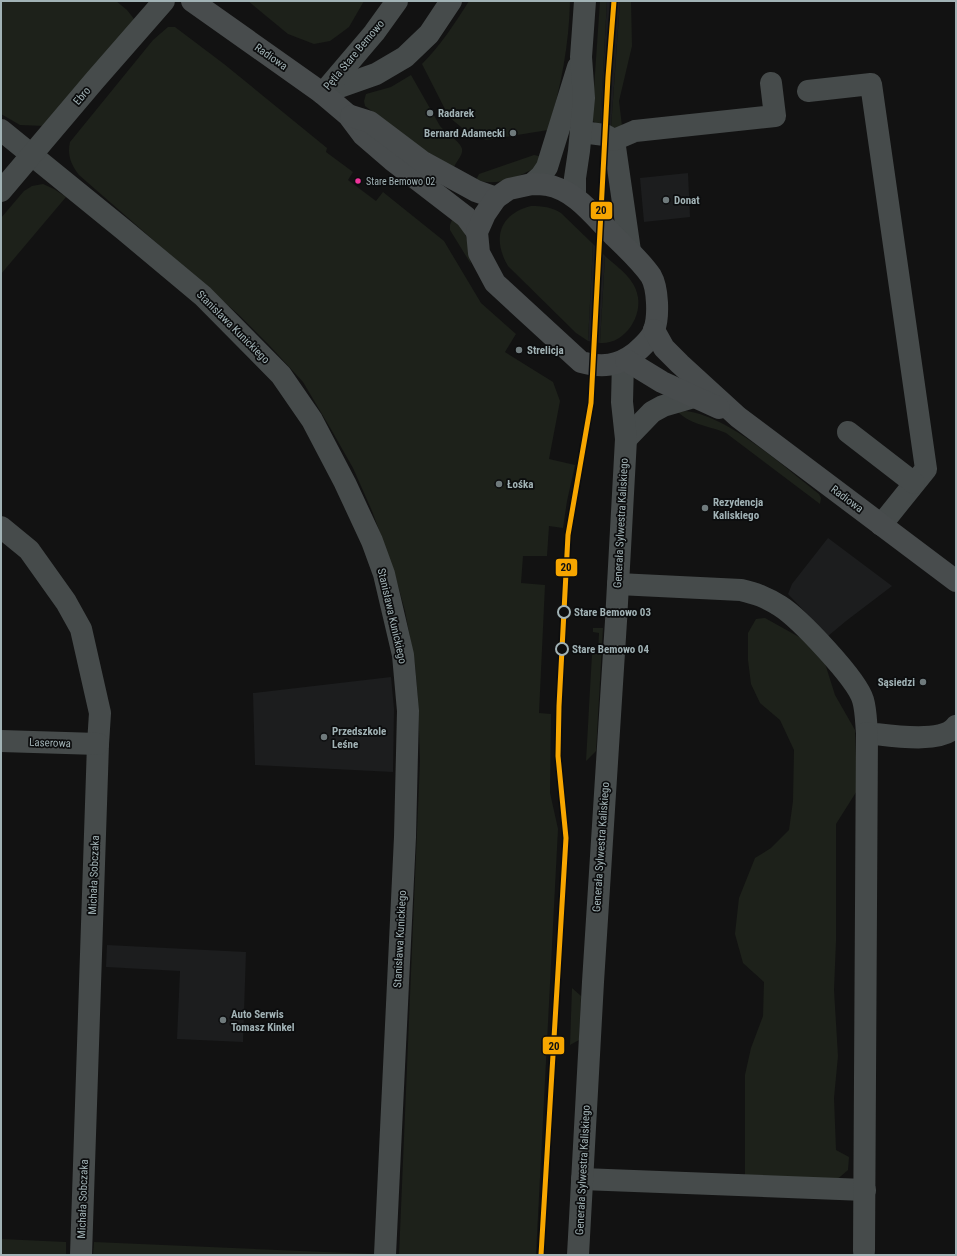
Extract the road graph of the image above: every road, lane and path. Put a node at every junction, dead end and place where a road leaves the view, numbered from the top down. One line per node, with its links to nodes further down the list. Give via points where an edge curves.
1 (164, 1): 14 (street, Ebro)
2 (192, 1): 9 (main road, Radiowa)
3 (397, 1): 9 (street, Pętla Stare Bemowo, via 374,33)
4 (451, 1): 9 (street, Pętla Stare Bemowo, via 430,34 405,57 376,74)
5 (586, 1): 6 (street)
6 (581, 57): 12 (street, via 584,98); 15 (street, via 547,167 542,176)
7 (771, 83): 13 (street, via 775,116 635,131)
8 (808, 91): 29 (street, via 871,84 926,469)
9 (322, 94): 10 (main road, Radiowa)
10 (348, 115): 18 (main road, Radiowa, via 370,122 423,162 476,191); 19 (main road, Radiowa, via 362,135 466,217)
11 (1, 130): 14 (street, Stanisława Kunickiego)
12 (581, 132): 13 (street, via 605,135); 17 (street, via 575,178)
13 (614, 140): 20 (street)
14 (32, 155): 16 (street, Ebro); 42 (street, Stanisława Kunickiego, via 203,296 281,375 316,427 345,483 384,574 403,655 408,711 405,837)
15 (532, 184): 17 (main road, via 561,189); 18 (main road, via 509,189)
16 (1, 191)
17 (576, 197): 20 (main road)
18 (496, 198): 19 (main road, via 484,214)
19 (477, 232): 23 (main road, via 479,253 495,283 581,362)
20 (630, 251): 21 (main road, via 652,277 656,289)
21 (654, 330): 22 (main road, via 642,347); 26 (main road, Radiowa, via 664,348)
22 (624, 360): 23 (main road); 24 (main road, Radiowa); 25 (street, Generała Sylwestra Kaliskiego)
23 (602, 366): 25 (street, Generała Sylwestra Kaliskiego)
24 (694, 397): 26 (main road, Radiowa); 28 (street, via 652,412)
25 (622, 402): 28 (street, Generała Sylwestra Kaliskiego)
26 (738, 417): 30 (main road, Radiowa)
27 (848, 432): 29 (street)
28 (626, 439): 33 (street, Generała Sylwestra Kaliskiego)
29 (914, 483): 30 (street)
30 (882, 525): 32 (main road, Radiowa)
31 (1, 526): 37 (street, Michała Sobczaka, via 29,550 66,602 81,629 100,713)
32 (956, 580)
33 (618, 584): 35 (street, via 741,590 761,594 782,607 836,660 863,698); 38 (street, Generała Sylwestra Kaliskiego)
34 (956, 726): 35 (street, via 942,735 919,737)
35 (867, 733): 39 (street)
36 (1, 741): 37 (street, Laserowa)
37 (98, 744): 41 (street, Michała Sobczaka)
38 (582, 1179): 39 (street); 43 (street, Generała Sylwestra Kaliskiego)
39 (865, 1190): 40 (street)
40 (864, 1251)
41 (81, 1255)
42 (385, 1255)
43 (578, 1255)

